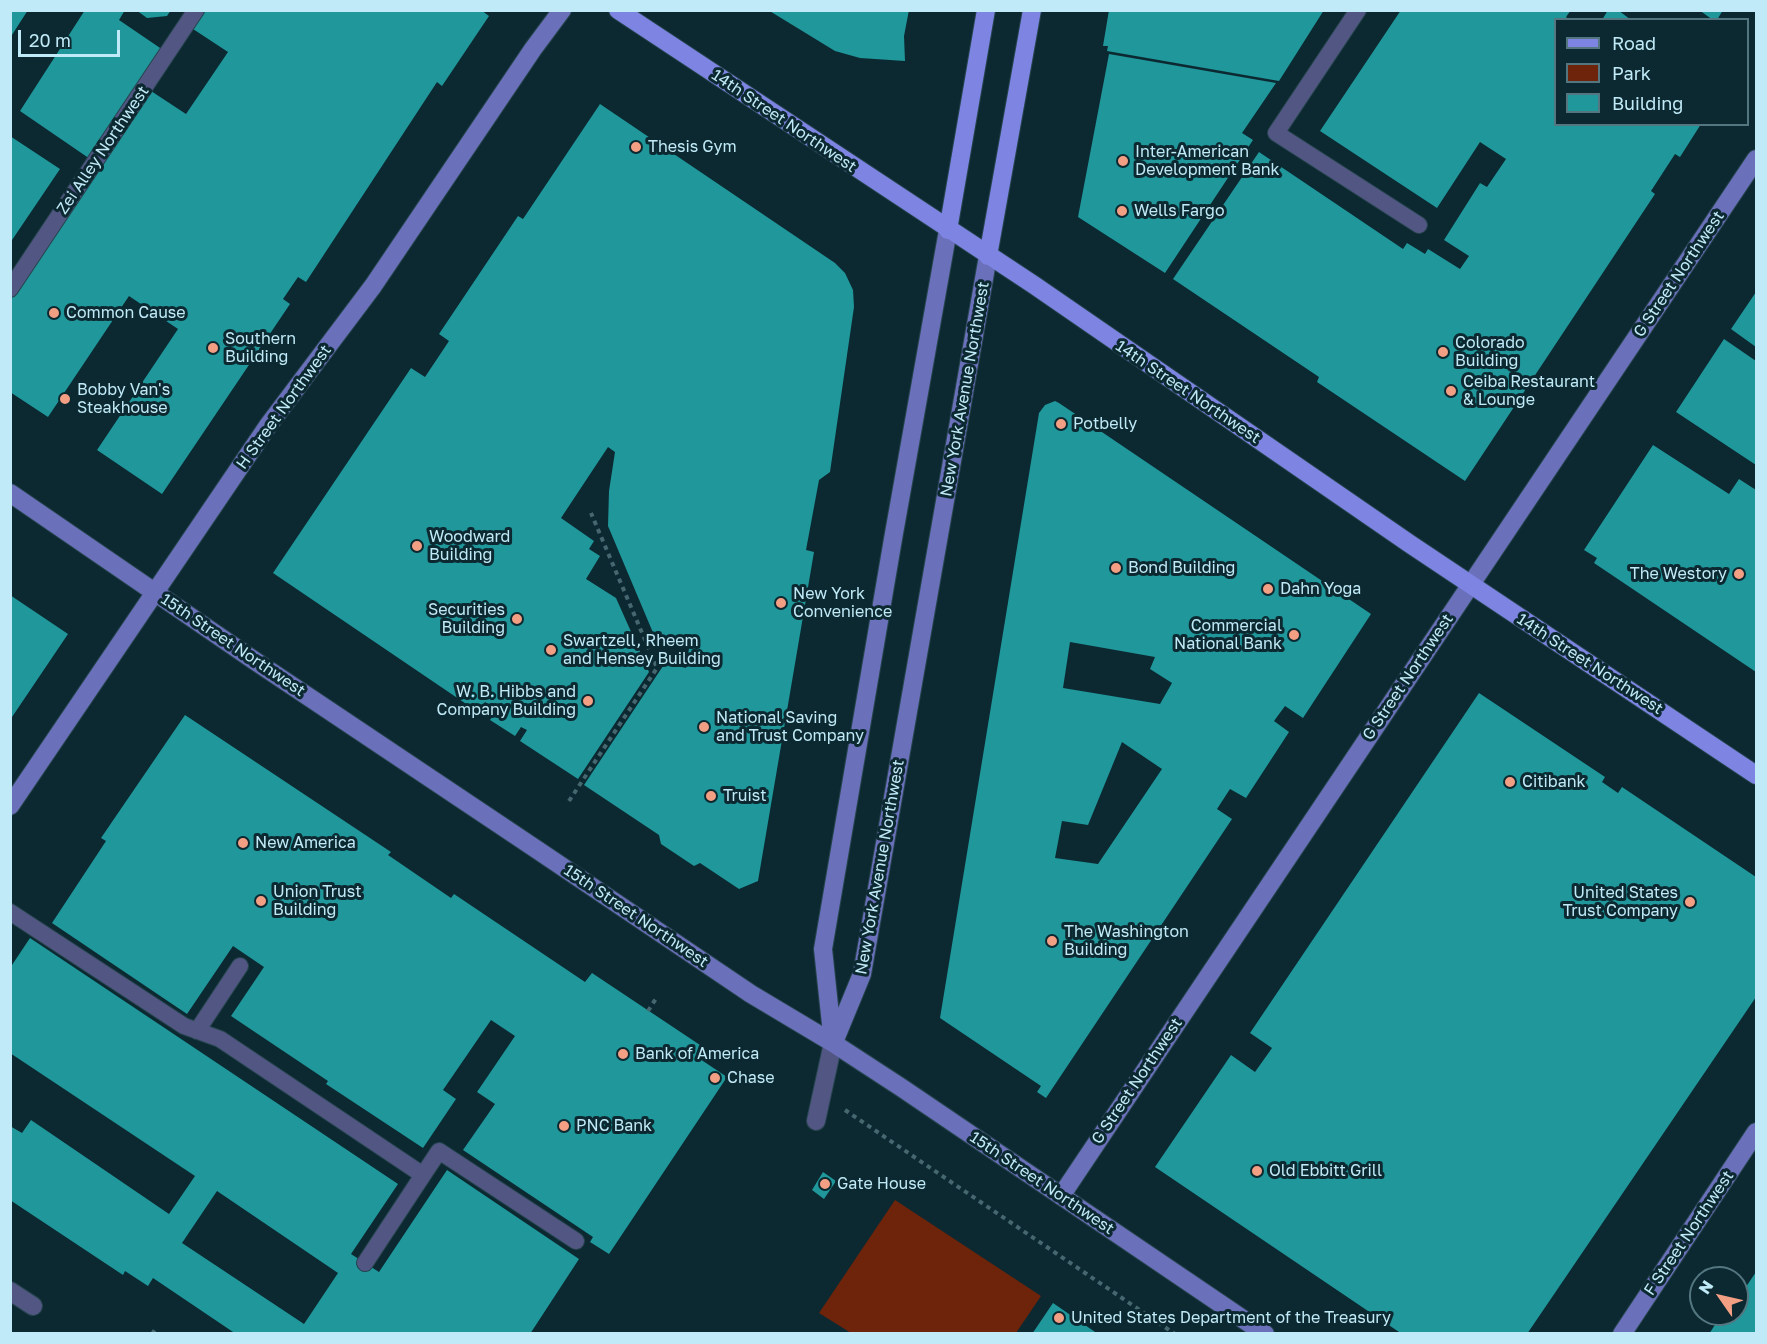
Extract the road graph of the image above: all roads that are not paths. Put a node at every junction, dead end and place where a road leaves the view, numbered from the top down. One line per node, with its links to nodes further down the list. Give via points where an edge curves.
1 (196, 10): 11 (lane, Zei Alley Northwest)
2 (562, 10): 14 (main road, H Street Northwest, via 373,286 267,427)
3 (618, 10): 9 (main road, 14th Street Northwest)
4 (986, 10): 9 (main road)
5 (1032, 10): 10 (main road, New York Avenue Northwest)
6 (1358, 10): 8 (lane, via 1276,133)
7 (1756, 159): 13 (main road, G Street Northwest)
8 (1419, 225)
9 (948, 230): 10 (main road, 14th Street Northwest); 20 (main road, via 823,949)
10 (988, 256): 13 (main road, 14th Street Northwest); 20 (main road, New York Avenue Northwest, via 862,974)
11 (10, 289)
12 (10, 493): 14 (main road, 15th Street Northwest)
13 (1471, 585): 15 (main road, 14th Street Northwest); 24 (main road, G Street Northwest)
14 (156, 592): 16 (main road, H Street Northwest); 20 (main road, 15th Street Northwest, via 741,987)
15 (1756, 775)
16 (10, 806)
17 (10, 912): 19 (lane)
18 (240, 966): 19 (lane)
19 (196, 1031): 23 (lane, via 220,1039)
20 (833, 1043): 21 (street); 24 (main road, 15th Street Northwest)
21 (816, 1121)
22 (1756, 1132): 30 (main road, F Street Northwest)
23 (423, 1175): 25 (lane, via 439,1151); 26 (lane)
24 (1061, 1196): 29 (main road, 15th Street Northwest)
25 (576, 1241)
26 (365, 1263)
27 (10, 1291): 28 (street)
28 (33, 1306)
29 (1265, 1334)
30 (1622, 1334)

